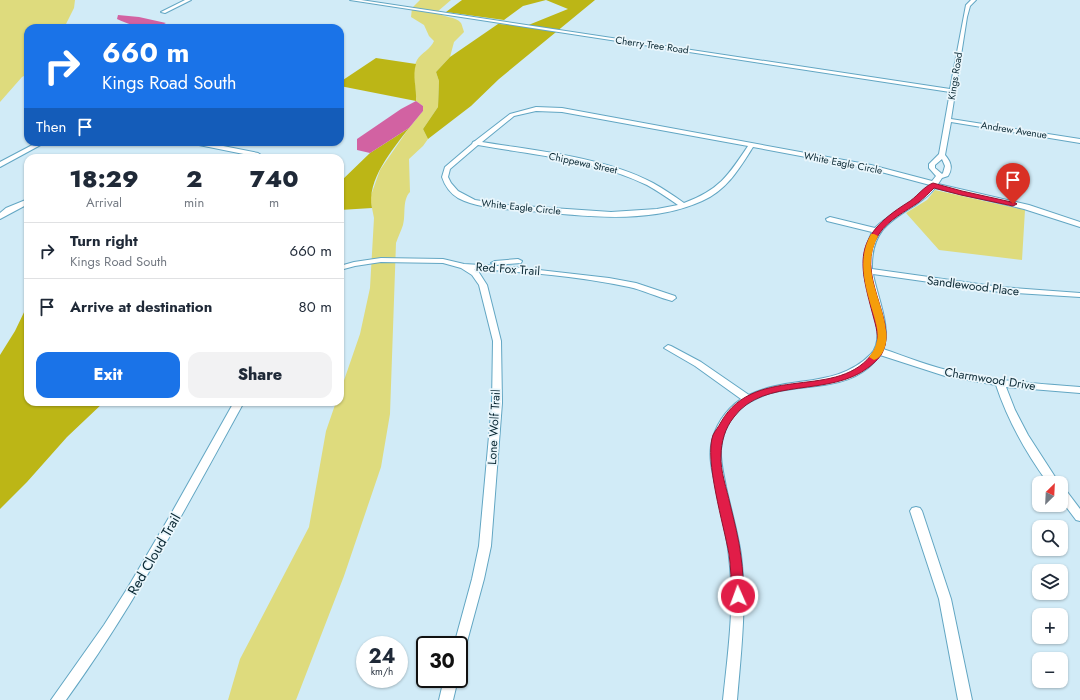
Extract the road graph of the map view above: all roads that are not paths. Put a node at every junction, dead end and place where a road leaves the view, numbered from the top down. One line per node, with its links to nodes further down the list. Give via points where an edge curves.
1 (189, 0): 5 (street)
2 (352, 0): 6 (street, Cherry Tree Road)
3 (969, 0): 4 (street)
4 (973, 0): 6 (street, Kings Road, via 966,9)
5 (163, 12)
6 (953, 91): 7 (street, Kings Road)
7 (948, 120): 8 (street, Andrew Avenue); 14 (street, Kings Road)
8 (1080, 141)
9 (475, 143): 12 (street, White Eagle Circle, via 509,116 527,110 547,108); 20 (street, Chippewa Street, via 613,169 650,184); 20 (street, White Eagle Circle, via 445,172 446,182 452,190 471,201 604,215 649,212)
10 (35, 146): 15 (street)
11 (214, 146): 13 (street)
12 (751, 146): 18 (street, White Eagle Circle, via 871,167); 20 (street, White Eagle Circle, via 728,180 712,192)
13 (253, 154)
14 (942, 155): 16 (street); 17 (street)
15 (0, 164)
16 (932, 164): 17 (street); 18 (street)
17 (949, 167): 18 (street, via 946,174)
18 (935, 182): 23 (street, White Eagle Circle, via 972,196 1042,210); 24 (street, via 917,200 892,216)
19 (24, 203): 21 (street)
20 (682, 205)
21 (0, 217)
22 (830, 219): 24 (street)
23 (1080, 225)
24 (876, 231): 28 (street, via 868,249)
25 (518, 260): 27 (street)
26 (344, 266): 27 (street, Red Fox Trail, via 399,259 443,260)
27 (464, 266): 30 (street, Red Fox Trail, via 512,268 609,280); 41 (street, Lone Wolf Trail, via 475,273 484,285 498,341 497,403 485,546)
28 (867, 271): 29 (street, Sandlewood Place, via 991,289); 32 (street, via 882,331)
29 (1080, 295)
30 (672, 298)
31 (668, 348): 35 (street, via 707,370)
32 (879, 351): 33 (street, Charmwood Drive, via 955,375); 35 (street, via 864,367 845,377 819,384 776,389)
33 (1000, 383): 34 (street, Charmwood Drive); 37 (street, via 1025,442)
34 (1080, 390)
35 (748, 400): 45 (street, via 730,414 718,435 716,447 717,470 738,582)
36 (237, 406): 43 (street, Red Cloud Trail, via 121,612)
37 (1049, 476)
38 (1068, 501): 40 (street)
39 (916, 512): 46 (street, via 944,599)
40 (1080, 517)
41 (463, 636)
42 (449, 688): 44 (street)
43 (58, 700)
44 (446, 700)
45 (730, 700)
46 (965, 700)

